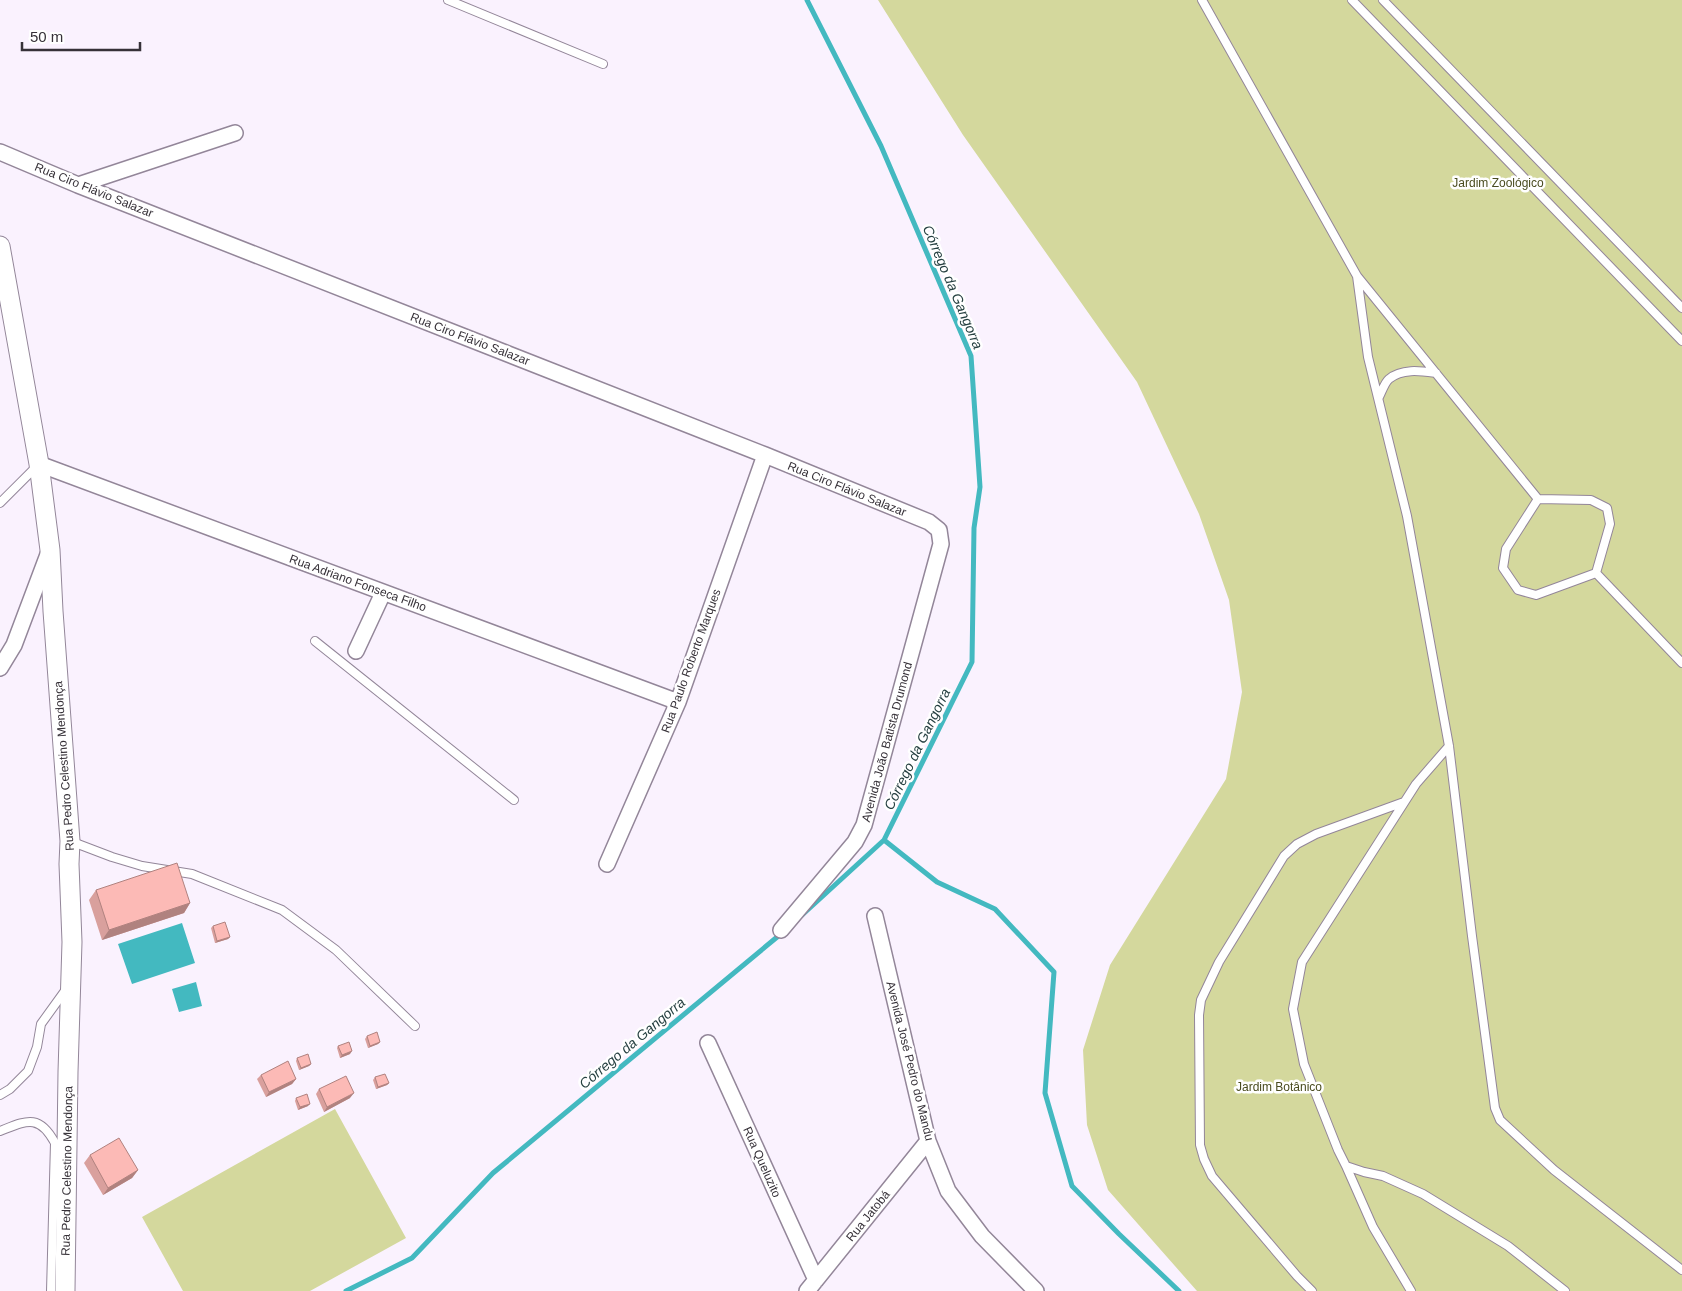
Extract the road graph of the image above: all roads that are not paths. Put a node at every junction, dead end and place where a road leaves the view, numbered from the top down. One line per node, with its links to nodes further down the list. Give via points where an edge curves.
1 (448, 0): 5 (lane)
2 (1202, 0): 10 (lane)
3 (1352, 0): 12 (lane)
4 (1383, 0): 11 (lane)
5 (603, 64)
6 (235, 132): 8 (street)
7 (0, 152): 8 (street, Rua Ciro Flávio Salazar)
8 (78, 185): 15 (street, Rua Ciro Flávio Salazar)
9 (0, 246): 16 (street, Rua Pedro Celestino Mendonça)
10 (1357, 276): 13 (lane); 14 (lane, via 1368,357)
11 (1682, 308)
12 (1682, 341)
13 (1436, 373): 14 (lane, via 1418,370 1399,374 1388,379); 17 (lane)
14 (1379, 396): 29 (lane, via 1407,516)
15 (765, 455): 19 (street, Rua Ciro Flávio Salazar, via 929,522); 28 (street, Rua Paulo Roberto Marques)
16 (39, 464): 18 (lane); 20 (street, Rua Pedro Celestino Mendonça); 22 (street, Rua Adriano Fonseca Filho)
17 (1538, 499): 21 (lane, via 1591,500 1607,508 1610,524); 21 (lane, via 1506,549 1503,568 1518,590 1536,595)
18 (0, 503)
19 (939, 530): 35 (street, Avenida João Batista Drumond, via 941,544 864,825 855,842)
20 (50, 550): 27 (street, via 14,645); 32 (street, Rua Pedro Celestino Mendonça)
21 (1596, 573): 25 (lane)
22 (383, 593): 24 (street); 28 (street, Rua Adriano Fonseca Filho)
23 (315, 641): 26 (lane)
24 (356, 651): 26 (lane)
25 (1682, 663)
26 (347, 667): 30 (lane)
27 (0, 668)
28 (678, 702): 33 (street, Rua Paulo Roberto Marques)
29 (1449, 746): 31 (lane); 43 (lane, via 1494,1108 1500,1120 1554,1170)
30 (514, 800)
31 (1404, 802): 42 (lane, via 1302,962 1292,1009 1304,1064); 48 (lane, via 1316,834 1297,844 1284,856 1224,954 1201,1000 1200,1145 1204,1159 1212,1176)
32 (70, 841): 36 (street, Rua Pedro Celestino Mendonça); 37 (lane, via 142,866 192,874 282,910 336,950)
33 (608, 864)
34 (875, 916): 41 (street, Avenida José Pedro do Mandu)
35 (781, 930)
36 (70, 984): 39 (lane, via 42,1024 28,1071); 47 (street, Rua Pedro Celestino Mendonça)
37 (415, 1026)
38 (708, 1043): 44 (street, Rua Queluzito)
39 (0, 1095)
40 (0, 1131): 46 (lane, via 23,1122 36,1122 49,1132 55,1142)
41 (928, 1141): 44 (street, Rua Jatobá); 45 (street, Avenida José Pedro do Mandu, via 948,1191)
42 (1346, 1166): 49 (lane, via 1373,1227); 50 (lane, via 1383,1176 1423,1194 1508,1246)
43 (1682, 1270)
44 (807, 1288)
45 (1026, 1288)
46 (51, 1291)
47 (65, 1291)
48 (1312, 1291)
49 (1410, 1291)
50 (1565, 1291)

